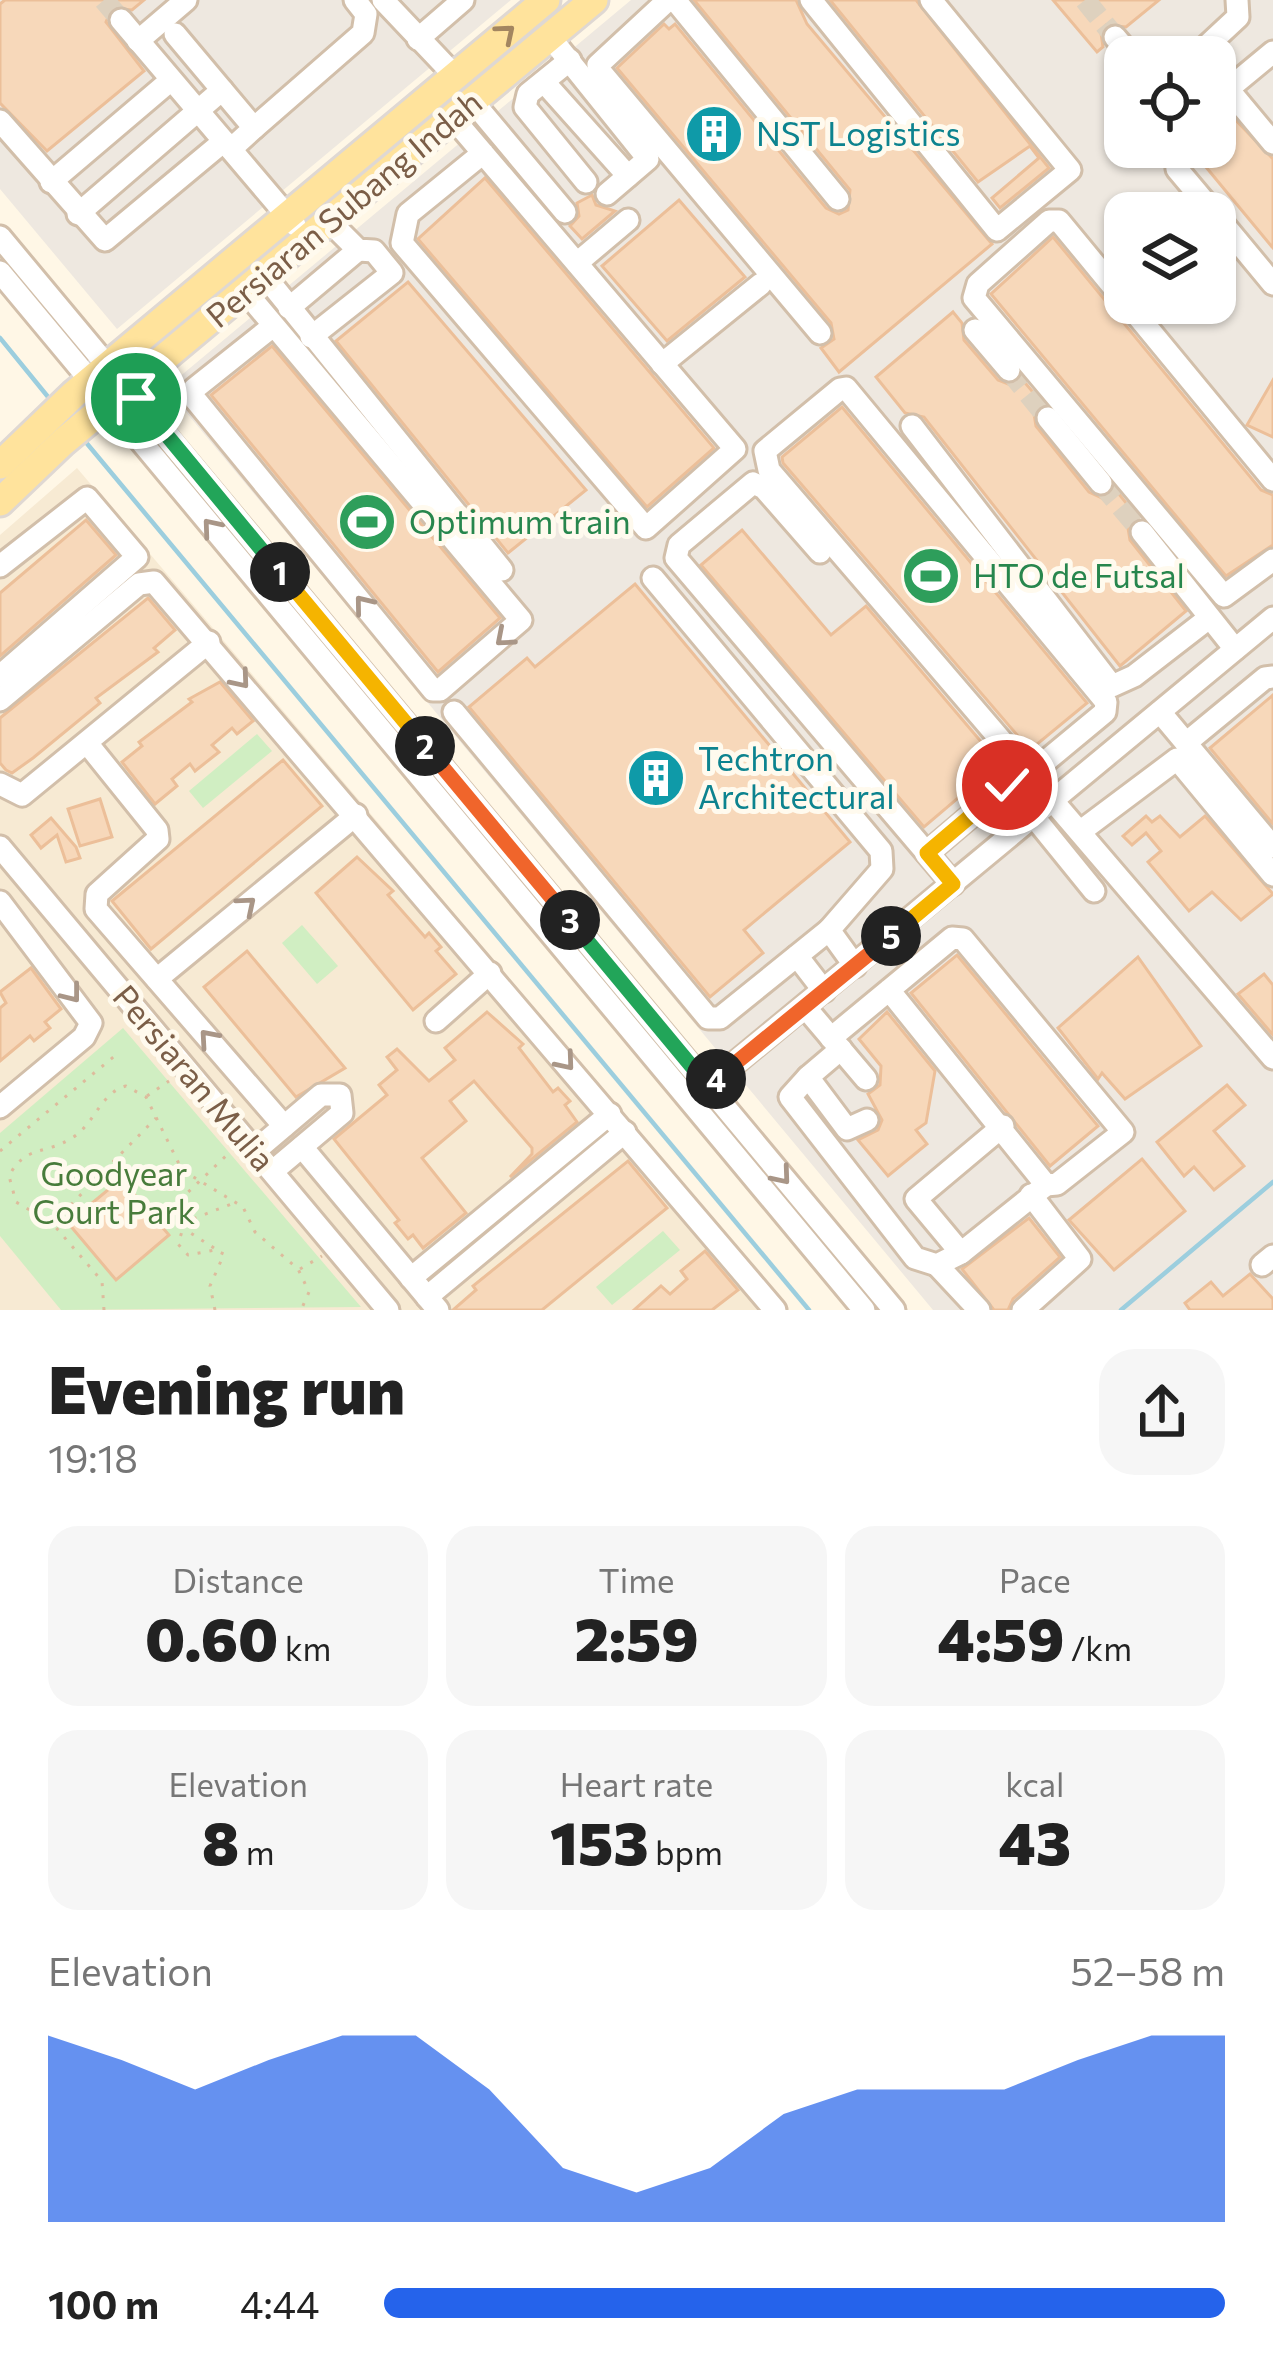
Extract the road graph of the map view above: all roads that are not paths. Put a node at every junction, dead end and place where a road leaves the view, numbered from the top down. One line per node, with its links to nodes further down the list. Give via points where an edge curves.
1 (186, 0): 12 (street)
2 (355, 0): 28 (street, via 366,14 363,33)
3 (383, 0): 15 (street)
4 (463, 0): 15 (street)
5 (546, 0): 19 (main road, Persiaran Subang Indah, one-way to 5)
6 (594, 0): 14 (main road, Persiaran Subang Indah)
7 (672, 0): 38 (street); 57 (street, via 600,71)
8 (811, 0): 9 (street, via 997,230 1070,170)
9 (931, 0)
10 (1237, 0): 13 (street, via 1238,17)
11 (121, 20): 16 (street)
12 (167, 26): 16 (street); 23 (street)
13 (1218, 36)
14 (550, 37): 18 (street); 25 (main road, Persiaran Subang Indah)
15 (418, 39): 19 (street)
16 (138, 41): 20 (street)
17 (1273, 52): 22 (street)
18 (570, 60): 21 (street); 33 (street, via 643,148 648,159)
19 (455, 76): 41 (main road, Persiaran Subang Indah)
20 (171, 80): 26 (street); 34 (street)
21 (544, 82): 33 (street); 35 (street, via 525,107)
22 (1236, 82)
23 (222, 89): 26 (street); 28 (street)
24 (1236, 108): 29 (street)
25 (463, 110): 31 (street); 39 (street); 43 (main road, Persiaran Subang Indah)
26 (189, 117): 30 (street); 40 (street)
27 (0, 121): 34 (street)
28 (254, 128): 30 (street)
29 (1273, 143)
30 (221, 148): 40 (street, via 115,237 98,238); 41 (street)
31 (483, 153): 47 (street); 59 (street, via 408,214 402,244 646,528 735,449)
32 (1177, 168): 36 (street)
33 (628, 176): 37 (street)
34 (51, 182): 40 (street)
35 (586, 182)
36 (1196, 192)
37 (607, 194)
38 (838, 199)
39 (565, 212)
40 (78, 214)
41 (288, 217): 43 (street); 61 (main road, Persiaran Subang Indah)
42 (628, 220): 47 (street)
43 (318, 230): 46 (street); 52 (main road, Persiaran Subang Indah)
44 (0, 237): 61 (street)
45 (1236, 240): 50 (street)
46 (358, 250): 53 (street); 58 (street, via 374,251 392,273)
47 (577, 263): 59 (street)
48 (0, 272): 61 (street)
49 (1104, 275): 70 (street, via 1059,221 1049,221 977,284 974,298 1224,596)
50 (1272, 283)
51 (761, 284): 59 (street)
52 (249, 288): 53 (street); 55 (street); 62 (main road, Persiaran Subang Indah)
53 (289, 308): 58 (street)
54 (1144, 324): 66 (street)
55 (270, 329): 55 (street, one-way to 55, via 521,620 440,690 194,398 194,389)
56 (975, 330): 60 (street)
57 (820, 333)
58 (311, 337): 72 (street)
59 (662, 364)
60 (1009, 370)
61 (91, 380): 62 (street); 65 (main road, Persiaran Subang Indah)
62 (110, 403): 68 (main road, Persiaran Subang Indah); 113 (street); 114 (street, one-way to 62)
63 (1048, 418): 67 (street)
64 (912, 426): 74 (street, via 1112,686)
65 (0, 465)
66 (1273, 480)
67 (1101, 483)
68 (0, 502)
69 (1142, 532): 74 (street)
70 (1273, 560)
71 (0, 566): 78 (street, via 87,498 137,557)
72 (502, 570)
73 (653, 578): 100 (street, via 881,850 882,869)
74 (1209, 618): 77 (street)
75 (1273, 618): 77 (street)
76 (209, 642): 80 (street, via 154,582 139,584); 85 (street); 90 (street, one-way to 90)
77 (1235, 649): 83 (street)
78 (0, 676)
79 (1273, 677): 86 (street)
80 (0, 700)
81 (454, 712): 101 (street, via 708,1018 720,1018)
82 (1105, 712): 84 (street); 87 (street); 87 (street, via 1106,702 846,388 830,396 766,451 769,470)
83 (1160, 712): 84 (street); 86 (street)
84 (1127, 739): 89 (street)
85 (87, 743): 88 (street, via 22,795); 104 (street, via 157,830 158,839 94,901)
86 (1186, 743): 94 (street)
87 (1030, 775): 89 (street)
88 (0, 784)
89 (1052, 802): 91 (street); 92 (street)
90 (356, 815): 103 (street); 104 (street, one-way to 90)
91 (1034, 817): 97 (street); 98 (street)
92 (1081, 831): 96 (street, via 1177,759); 110 (street)
93 (0, 847): 122 (street, Persiaran Mulia)
94 (1273, 847)
95 (927, 853): 95 (street, via 676,558 679,544 752,483 1007,766 1007,785); 97 (street)
96 (1273, 875)
97 (953, 884): 102 (street)
98 (1094, 891)
99 (0, 902): 115 (street, one-way to 115, via 92,1023)
100 (829, 931): 101 (street); 102 (street)
101 (797, 956): 106 (street)
102 (855, 966): 106 (street)
103 (490, 973): 108 (street); 116 (street, one-way to 116)
104 (157, 980): 118 (street, one-way to 104)
105 (890, 990): 109 (street); 119 (street); 124 (street, via 952,938 963,939 1123,1132)
106 (824, 992): 107 (street)
107 (805, 1007): 109 (street); 113 (street)
108 (436, 1021)
109 (836, 1044): 111 (street); 112 (street)
110 (1273, 1058)
111 (808, 1077): 117 (street, via 847,1129); 126 (street, via 790,1097 915,1258)
112 (866, 1079)
113 (708, 1086): 114 (street); 132 (street, one-way to 132)
114 (689, 1100): 131 (street)
115 (0, 1107)
116 (610, 1114): 120 (street); 127 (street)
117 (867, 1120)
118 (284, 1126): 121 (street, via 327,1091 340,1095 342,1112); 122 (street)
119 (1003, 1126): 124 (street); 125 (street, via 916,1199)
120 (625, 1132): 128 (street); 129 (street)
121 (302, 1147): 123 (street); 127 (street)
122 (255, 1150): 123 (street, Persiaran Mulia)
123 (273, 1171): 130 (street, Persiaran Mulia)
124 (1038, 1190): 125 (street); 134 (street, via 1080,1259)
125 (961, 1253): 126 (street)
126 (938, 1265): 133 (street)
127 (411, 1278): 128 (street)
128 (433, 1304)
129 (770, 1308)
130 (388, 1310)
131 (863, 1310)
132 (894, 1310)
133 (979, 1310)
134 (1023, 1310)

